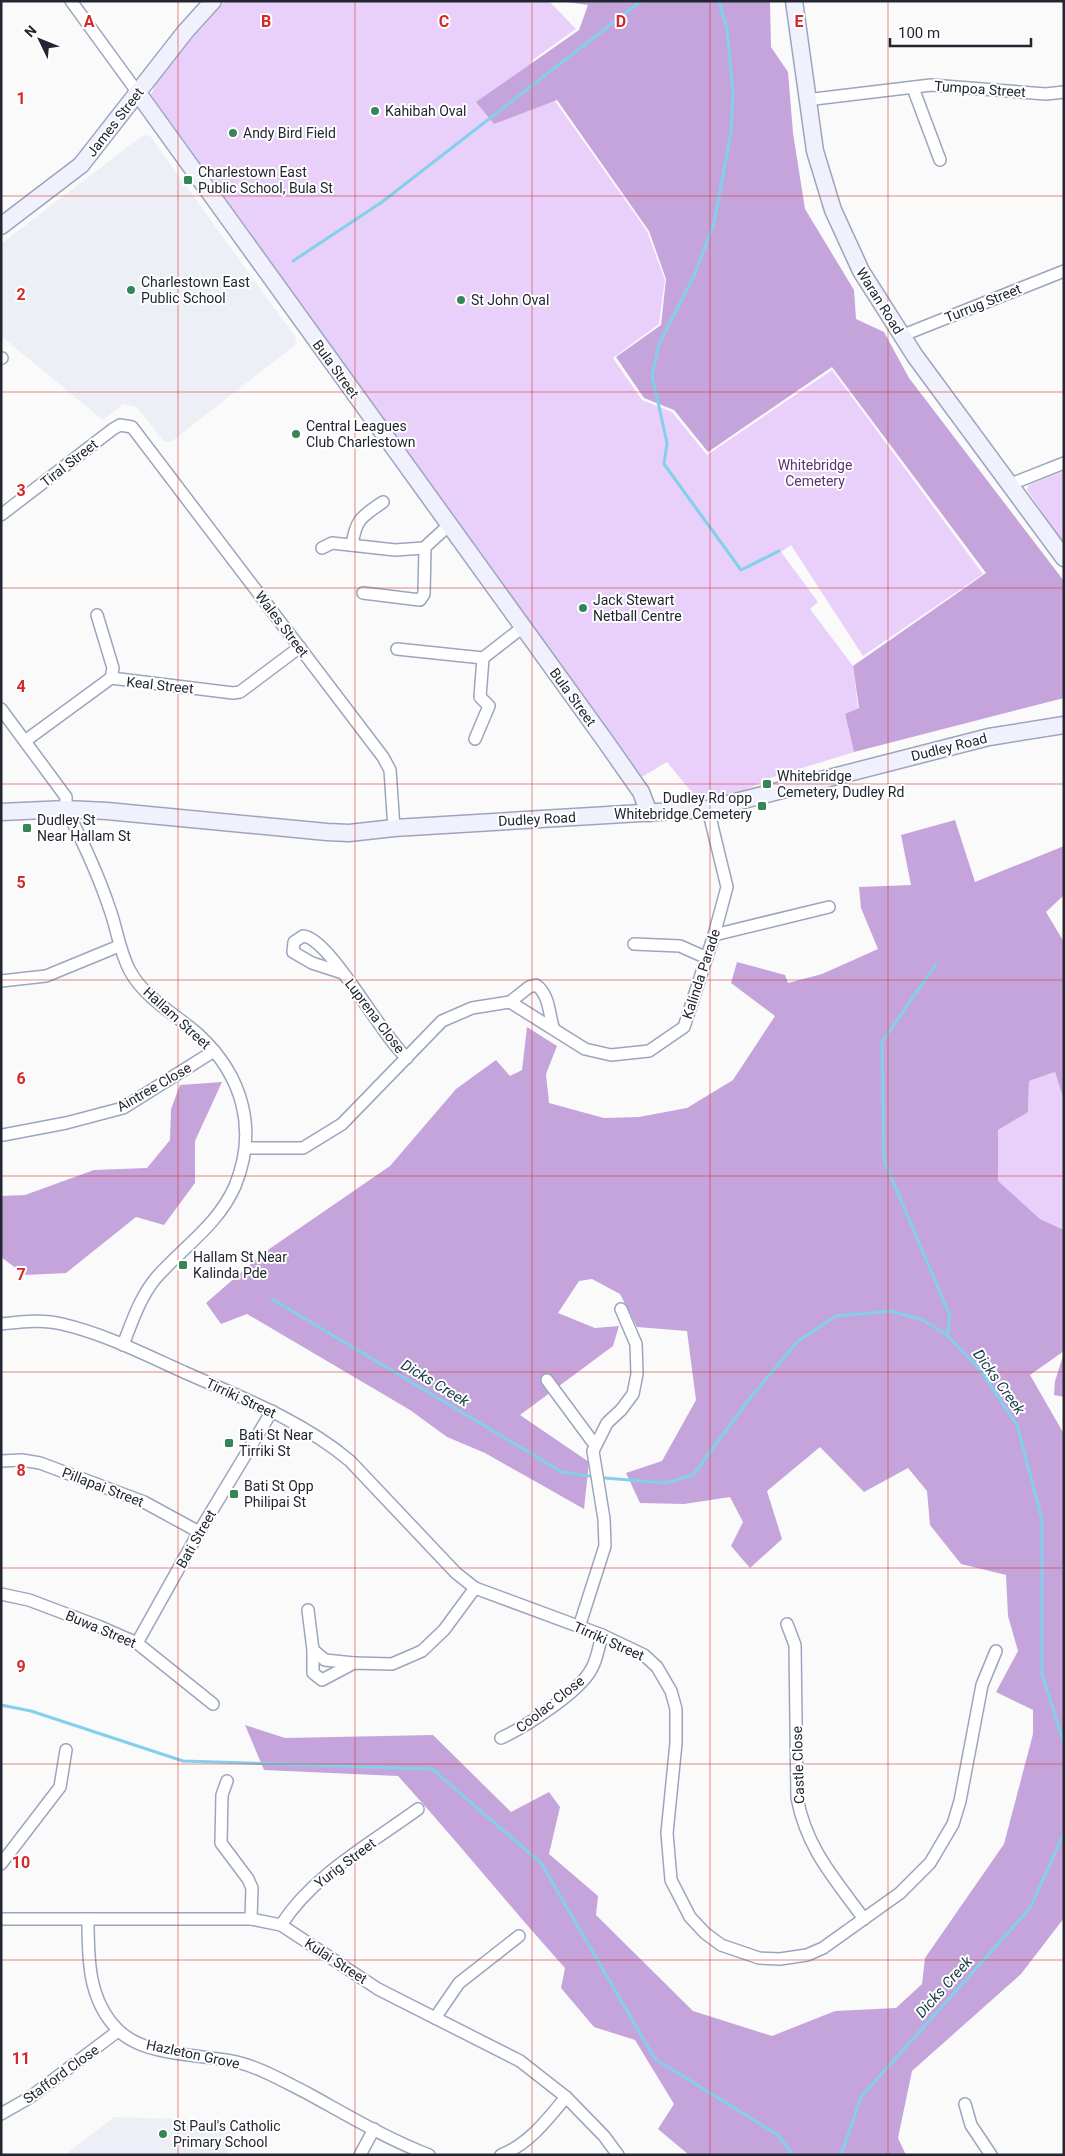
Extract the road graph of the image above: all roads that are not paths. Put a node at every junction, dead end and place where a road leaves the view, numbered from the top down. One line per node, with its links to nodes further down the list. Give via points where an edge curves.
1 (71, 1): 6 (street, Bula Street)
2 (213, 1): 6 (main road, James Street)
3 (794, 1): 7 (main road, Waran Road)
4 (913, 88): 5 (street, Tumpoa Street, via 946,85 1046,94); 7 (street, Tumpoa Street); 8 (street)
5 (1064, 92)
6 (138, 93): 9 (main road, James Street, via 81,164); 17 (main road, Bula Street)
7 (806, 100): 11 (main road, Waran Road, via 815,151 833,210 861,271)
8 (940, 160)
9 (1, 226)
10 (1064, 271): 11 (street, Turrug Street)
11 (901, 336): 14 (main road, Waran Road)
12 (138, 433): 16 (street, Tiral Street, via 126,424 113,429); 25 (street, Wales Street)
13 (1064, 463): 14 (street)
14 (1011, 484): 21 (main road, Waran Road)
15 (382, 502): 18 (street, via 359,519)
16 (1, 514)
17 (448, 526): 20 (street); 24 (main road, Bula Street)
18 (352, 545): 19 (street, via 332,543); 20 (street, via 395,550)
19 (322, 548)
20 (425, 548): 22 (street, via 424,594 420,600)
21 (1064, 558)
22 (363, 593)
23 (97, 615): 28 (street, via 113,668)
24 (523, 627): 27 (street); 36 (main road, Bula Street, via 641,792)
25 (300, 647): 28 (street, Keal Street, via 240,692); 37 (street, Wales Street, via 390,770)
26 (397, 648): 27 (street)
27 (483, 658): 31 (street, via 480,697 489,706)
28 (111, 678): 32 (street, Keal Street)
29 (1, 709): 32 (street, Hallam Street)
30 (1064, 725): 34 (main road, Dudley Road, via 989,737)
31 (475, 739)
32 (25, 741): 33 (street, Hallam Street, via 66,797)
33 (66, 809): 35 (main road, Dudley Road); 37 (main road, Dudley Road, via 326,832); 41 (street, Hallam Street, via 108,903)
34 (708, 809): 36 (main road, Dudley Road); 39 (street, Kalinda Parade, via 727,887)
35 (1, 812)
36 (649, 813): 37 (main road, Dudley Road)
37 (394, 828)
38 (829, 907): 39 (street)
39 (714, 935): 42 (street, Kalinda Parade)
40 (634, 944): 42 (street, via 680,946)
41 (119, 946): 44 (street, via 46,976); 47 (street, Hallam Street, via 142,988)
42 (707, 958): 46 (street, Kalinda Parade, via 684,1027 649,1051 611,1055 585,1049)
43 (343, 973): 48 (street, Luprena Close, via 383,1032)
44 (1, 981)
45 (510, 1002): 46 (street, Kalinda Parade); 46 (street, via 536,985 546,998); 48 (street, via 472,1008 442,1021)
46 (553, 1027)
47 (214, 1051): 49 (street, Aintree Close, via 124,1108); 50 (street, Hallam Street, via 233,1077 239,1092)
48 (407, 1058): 50 (street, via 342,1124 302,1148)
49 (3, 1135)
50 (247, 1148): 53 (street, Hallam Street, via 227,1202 156,1278 135,1314)
51 (621, 1309): 56 (street, via 636,1344 638,1360 633,1394 607,1424)
52 (1, 1324): 53 (street, Tirriki Street, via 33,1321 62,1324)
53 (123, 1345): 55 (street, Tirriki Street)
54 (547, 1380): 56 (street)
55 (272, 1411): 58 (street, Bati Street); 59 (street, Tirriki Street, via 332,1446 350,1461 456,1573)
56 (595, 1445): 63 (street, via 593,1451 605,1546)
57 (1, 1462): 58 (street, Pillapai Street, via 22,1460 63,1471 144,1502)
58 (199, 1532): 65 (street, Bati Street)
59 (475, 1588): 63 (street, Tirriki Street); 68 (street, via 444,1630 422,1651 392,1664)
60 (1, 1594): 65 (street, Buwa Street, via 55,1610)
61 (308, 1610): 66 (street)
62 (787, 1624): 77 (street, Castle Close, via 795,1645 798,1798 802,1819 821,1860)
63 (579, 1627): 64 (street, Tirriki Street)
64 (602, 1635): 70 (street, Coolac Close, via 592,1668 583,1681 521,1729); 77 (street, Tirriki Street, via 644,1655 657,1667 671,1691 676,1709 676,1743 667,1833 668,1861 671,1880 690,1917 721,1945 759,1958 780,1959 807,1955 823,1948)
65 (137, 1643): 69 (street, Buwa Street)
66 (313, 1650): 68 (street, via 325,1660); 68 (street, via 313,1673 322,1680)
67 (996, 1651): 77 (street, Tirriki Street, via 982,1685 960,1801 943,1845 916,1879)
68 (354, 1663)
69 (213, 1704)
70 (501, 1738)
71 (66, 1750): 74 (street, via 60,1787)
72 (227, 1781): 76 (street, via 222,1794 221,1843 252,1888)
73 (418, 1809): 79 (street, Yurig Street, via 314,1885 293,1906)
74 (1, 1864)
75 (1, 1919): 78 (street, Kulai Street)
76 (251, 1919): 78 (street, Kulai Street); 79 (street, Kulai Street)
77 (864, 1919)
78 (88, 1920): 82 (street, Hazleton Grove, via 88,1965 94,1991)
79 (281, 1925): 81 (street, Kulai Street, via 378,1989)
80 (519, 1936): 81 (street, via 459,1983)
81 (435, 2018): 83 (street, Kulai Street, via 520,2061)
82 (118, 2031): 85 (street, Stafford Close, via 29,2098); 86 (street, Hazleton Grove, via 139,2043 168,2052 239,2062 279,2079)
83 (566, 2097): 89 (street, via 536,2132); 90 (street, Kulai Street)
84 (965, 2104): 91 (street, via 971,2125)
85 (1, 2114)
86 (374, 2129): 87 (street); 88 (street, Hazleton Grove)
87 (360, 2155)
88 (429, 2155)
89 (500, 2155)
90 (618, 2155)
91 (991, 2155)

